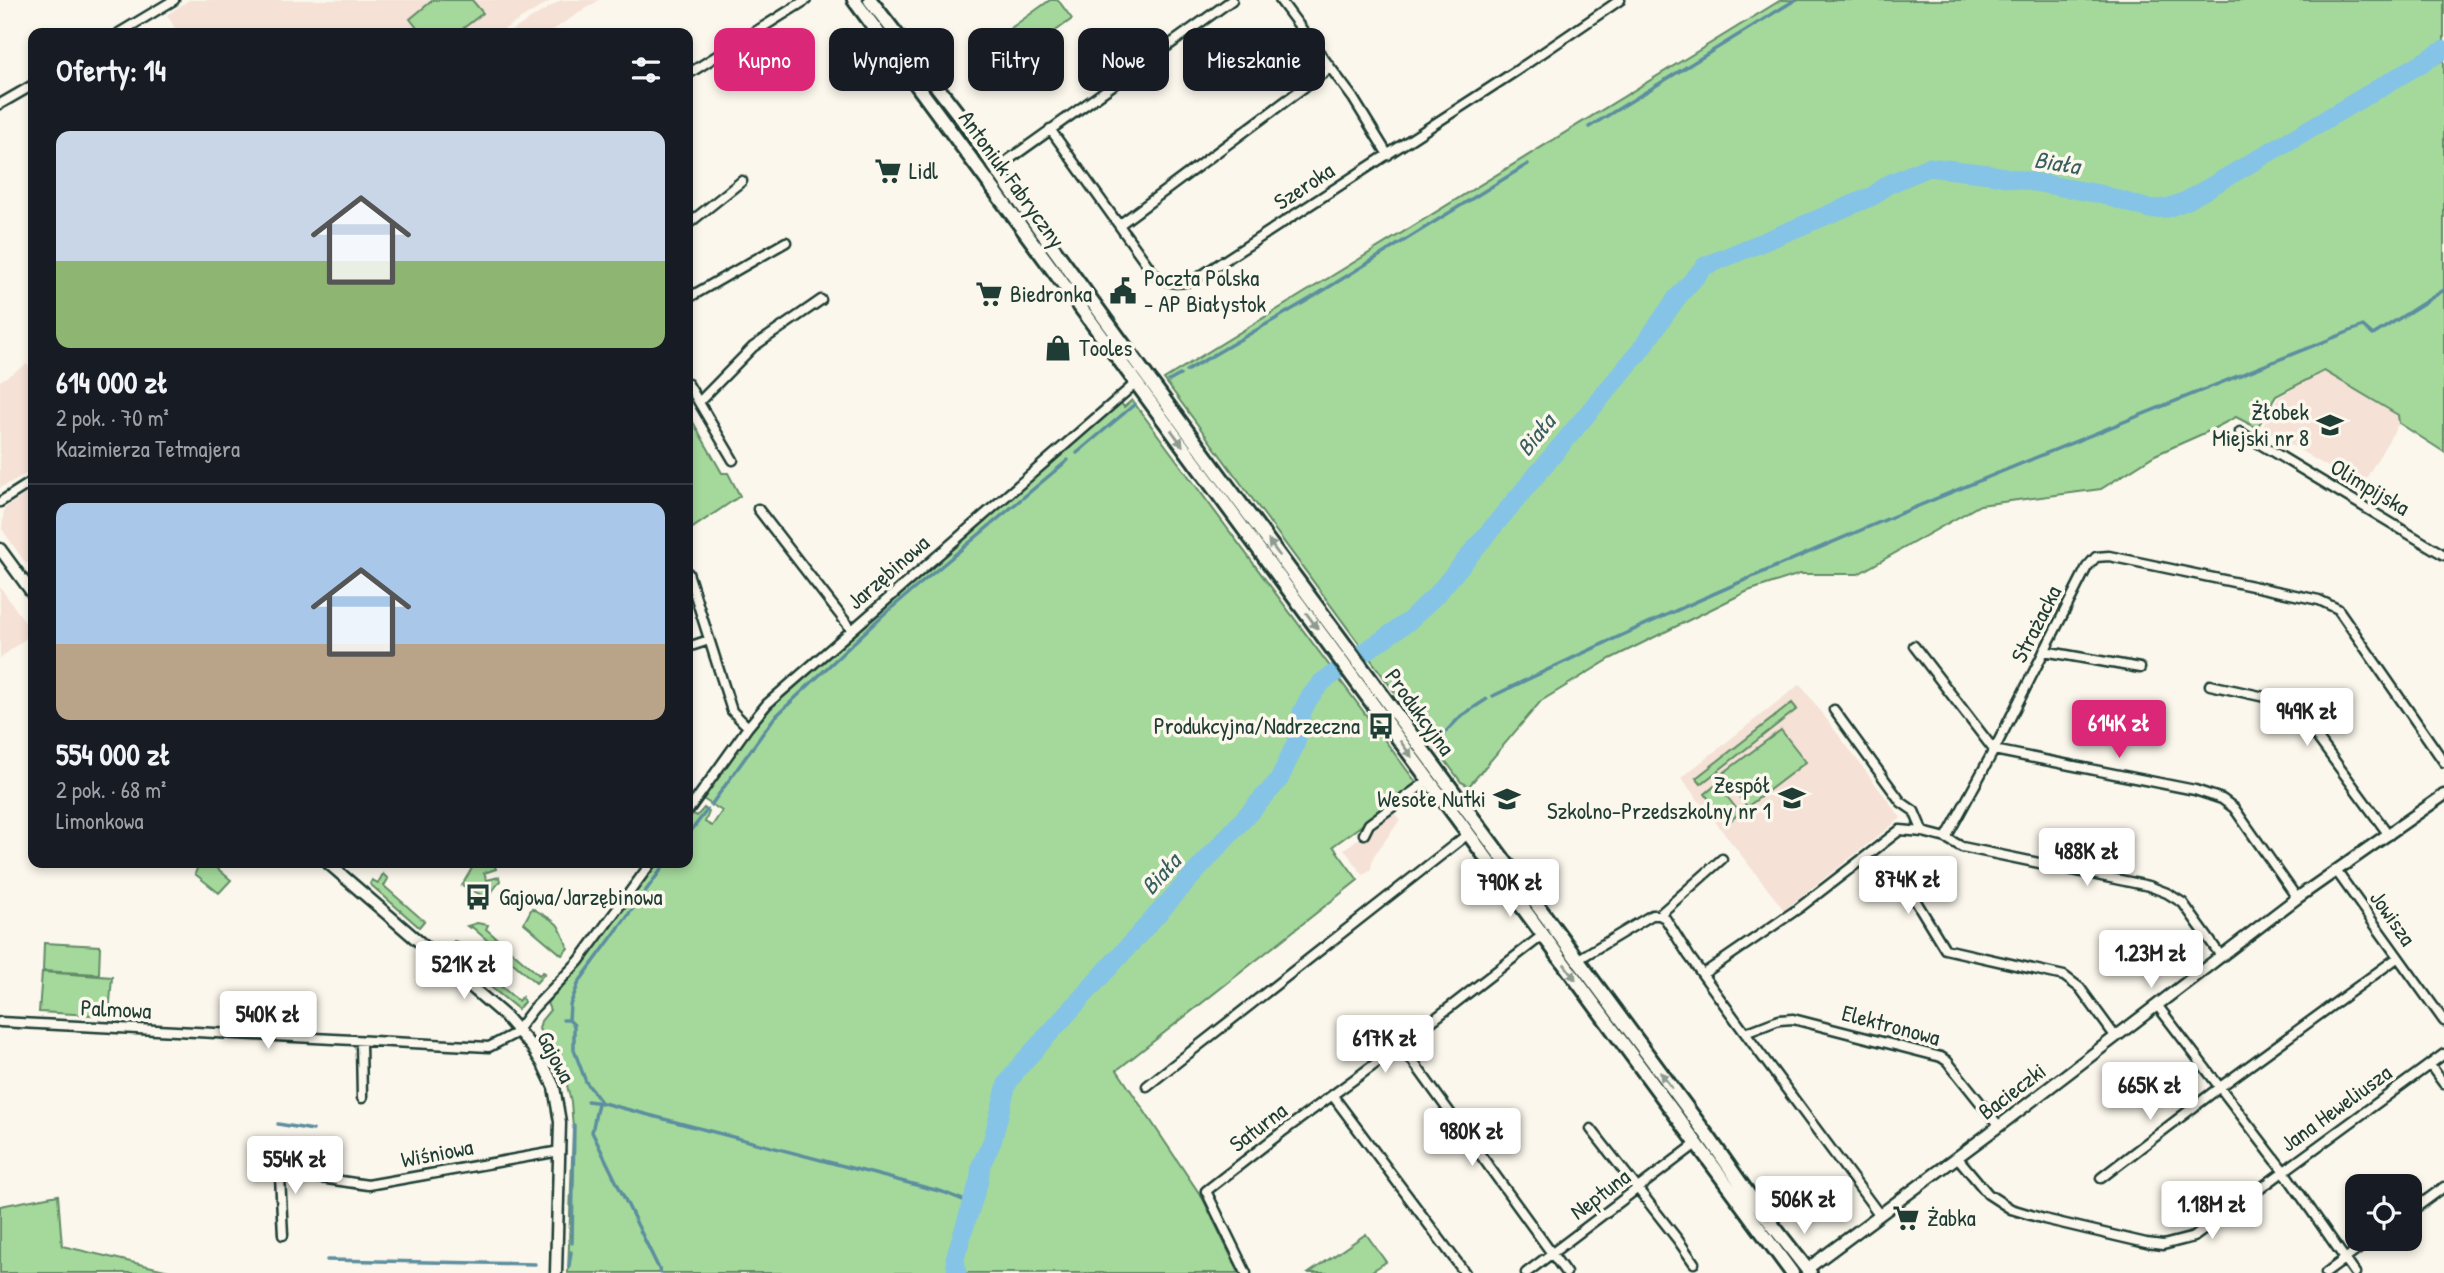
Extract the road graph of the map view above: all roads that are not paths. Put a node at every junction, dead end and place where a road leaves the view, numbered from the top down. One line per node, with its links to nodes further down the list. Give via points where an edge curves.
1 (174, 0): 8 (street)
2 (806, 0): 10 (street)
3 (854, 0): 16 (main road, Antoniuk Fabryczny)
4 (870, 0): 15 (main road, Antoniuk Fabryczny)
5 (1232, 0): 13 (street)
6 (1280, 0): 9 (street)
7 (1620, 0): 14 (street, Szeroka)
8 (127, 28)
9 (1330, 68): 14 (street); 19 (street)
10 (693, 71)
11 (28, 88): 12 (street)
12 (0, 104)
13 (1049, 129): 15 (street); 19 (street, Szeroka)
14 (1388, 155): 19 (street, Szeroka, via 1196,279 1179,284 1154,274)
15 (997, 167): 16 (main road); 23 (main road, Antoniuk Fabryczny)
16 (985, 179): 23 (main road, Antoniuk Fabryczny)
17 (742, 181): 18 (street)
18 (693, 220)
19 (1119, 225)
20 (786, 242): 21 (street)
21 (693, 295)
22 (821, 300): 25 (street, via 754,347)
23 (1142, 381): 35 (street, Jarzębinowa); 41 (main road, Produkcyjna)
24 (693, 391): 25 (street)
25 (700, 401): 27 (street)
26 (2240, 432): 32 (street, Olimpijska)
27 (733, 460)
28 (28, 484): 29 (street)
29 (0, 502)
30 (758, 509): 35 (street)
31 (0, 549): 33 (street)
32 (2444, 555)
33 (28, 587)
34 (693, 592): 36 (street)
35 (851, 629): 44 (street, Jarzębinowa, via 767,704)
36 (709, 640): 37 (street); 44 (street, via 733,711)
37 (693, 645)
38 (1914, 646): 45 (street)
39 (2044, 651): 40 (street); 45 (street, Strażacka); 46 (street, Strażacka, via 2096,557 2319,600 2338,609)
40 (2140, 668)
41 (1356, 671): 47 (main road, Produkcyjna, one-way to 47); 65 (main road, Produkcyjna)
42 (2210, 685): 53 (street, via 2292,703)
43 (1834, 710): 50 (street, via 1900,802 1913,811)
44 (748, 727): 49 (street, Jarzębinowa)
45 (1994, 750): 54 (street, Strażacka); 60 (street, via 2221,799 2234,808)
46 (2444, 762)
47 (1429, 780): 51 (street, via 1369,824); 52 (main road, Produkcyjna)
48 (2444, 795): 53 (street, Bacieczki)
49 (693, 804)
50 (1923, 832): 54 (street); 66 (street, via 1900,830 1798,909)
51 (1364, 834)
52 (1468, 834): 62 (main road, Produkcyjna); 78 (street)
53 (2389, 835): 59 (street, Bacieczki)
54 (1945, 838): 63 (street, via 1962,846 2167,893 2183,904)
55 (1722, 859): 61 (street)
56 (1895, 867): 72 (street, via 1945,949 2064,975 2080,988)
57 (334, 868): 70 (street, Gajowa)
58 (647, 868): 70 (street, via 587,951)
59 (2337, 872): 60 (street, Bacieczki); 64 (street, Jowisza)
60 (2297, 898): 63 (street, Bacieczki)
61 (1660, 915): 65 (street, via 1652,915); 66 (street)
62 (1543, 935): 74 (street, Saturna); 85 (main road, Produkcyjna, one-way to 85)
63 (2221, 956): 67 (street, Bacieczki)
64 (2397, 958): 68 (street, Jowisza); 79 (street)
65 (1577, 960): 84 (main road, Produkcyjna, one-way to 65)
66 (1703, 974): 71 (street)
67 (2157, 1005): 72 (street, Bacieczki); 79 (street)
68 (2444, 1021)
69 (0, 1022): 73 (street, Palmowa)
70 (517, 1029): 73 (street, Palmowa, via 488,1048); 86 (street, Gajowa, via 554,1087)
71 (1745, 1033): 82 (street, Elektronowa, via 1793,1019 1941,1057); 95 (street)
72 (2115, 1036): 82 (street, Bacieczki)
73 (362, 1042): 81 (street)
74 (1401, 1045): 80 (street, Saturna); 98 (street)
75 (2444, 1054): 76 (street, Jana Heweliusza)
76 (2430, 1065): 77 (street); 89 (street, Jana Heweliusza)
77 (2444, 1084)
78 (1147, 1086)
79 (2217, 1089): 89 (street); 91 (street)
80 (1333, 1096): 103 (street, Saturna, via 1206,1191); 104 (street)
81 (362, 1098)
82 (1999, 1126): 88 (street, Bacieczki)
83 (1591, 1129): 93 (street)
84 (1707, 1135): 85 (main road); 101 (main road, Produkcyjna)
85 (1696, 1144): 93 (street, Neptuna); 107 (main road, Produkcyjna)
86 (561, 1151): 90 (street, Wiśniowa, via 368,1185); 102 (street, Gajowa)
87 (279, 1157): 90 (street)
88 (1957, 1157): 89 (street, Jana Heweliusza, via 1988,1194 2011,1209 2163,1245 2194,1237); 95 (street, Bacieczki)
89 (2283, 1170): 99 (street)
90 (279, 1172): 96 (street)
91 (2101, 1178)
92 (2444, 1187): 94 (street)
93 (1639, 1189): 98 (street, Neptuna); 100 (street)
94 (2422, 1203)
95 (1879, 1214): 101 (street, Bacieczki)
96 (284, 1236)
97 (2356, 1251): 99 (street)
98 (1552, 1254): 105 (street, Neptuna); 106 (street)
99 (2345, 1259): 108 (street); 109 (street)
100 (1694, 1263)
101 (1806, 1271)
102 (556, 1273)
103 (1246, 1273)
104 (1465, 1273)
105 (1526, 1273)
106 (1566, 1273)
107 (1792, 1273)
108 (2326, 1273)
109 (2355, 1273)

